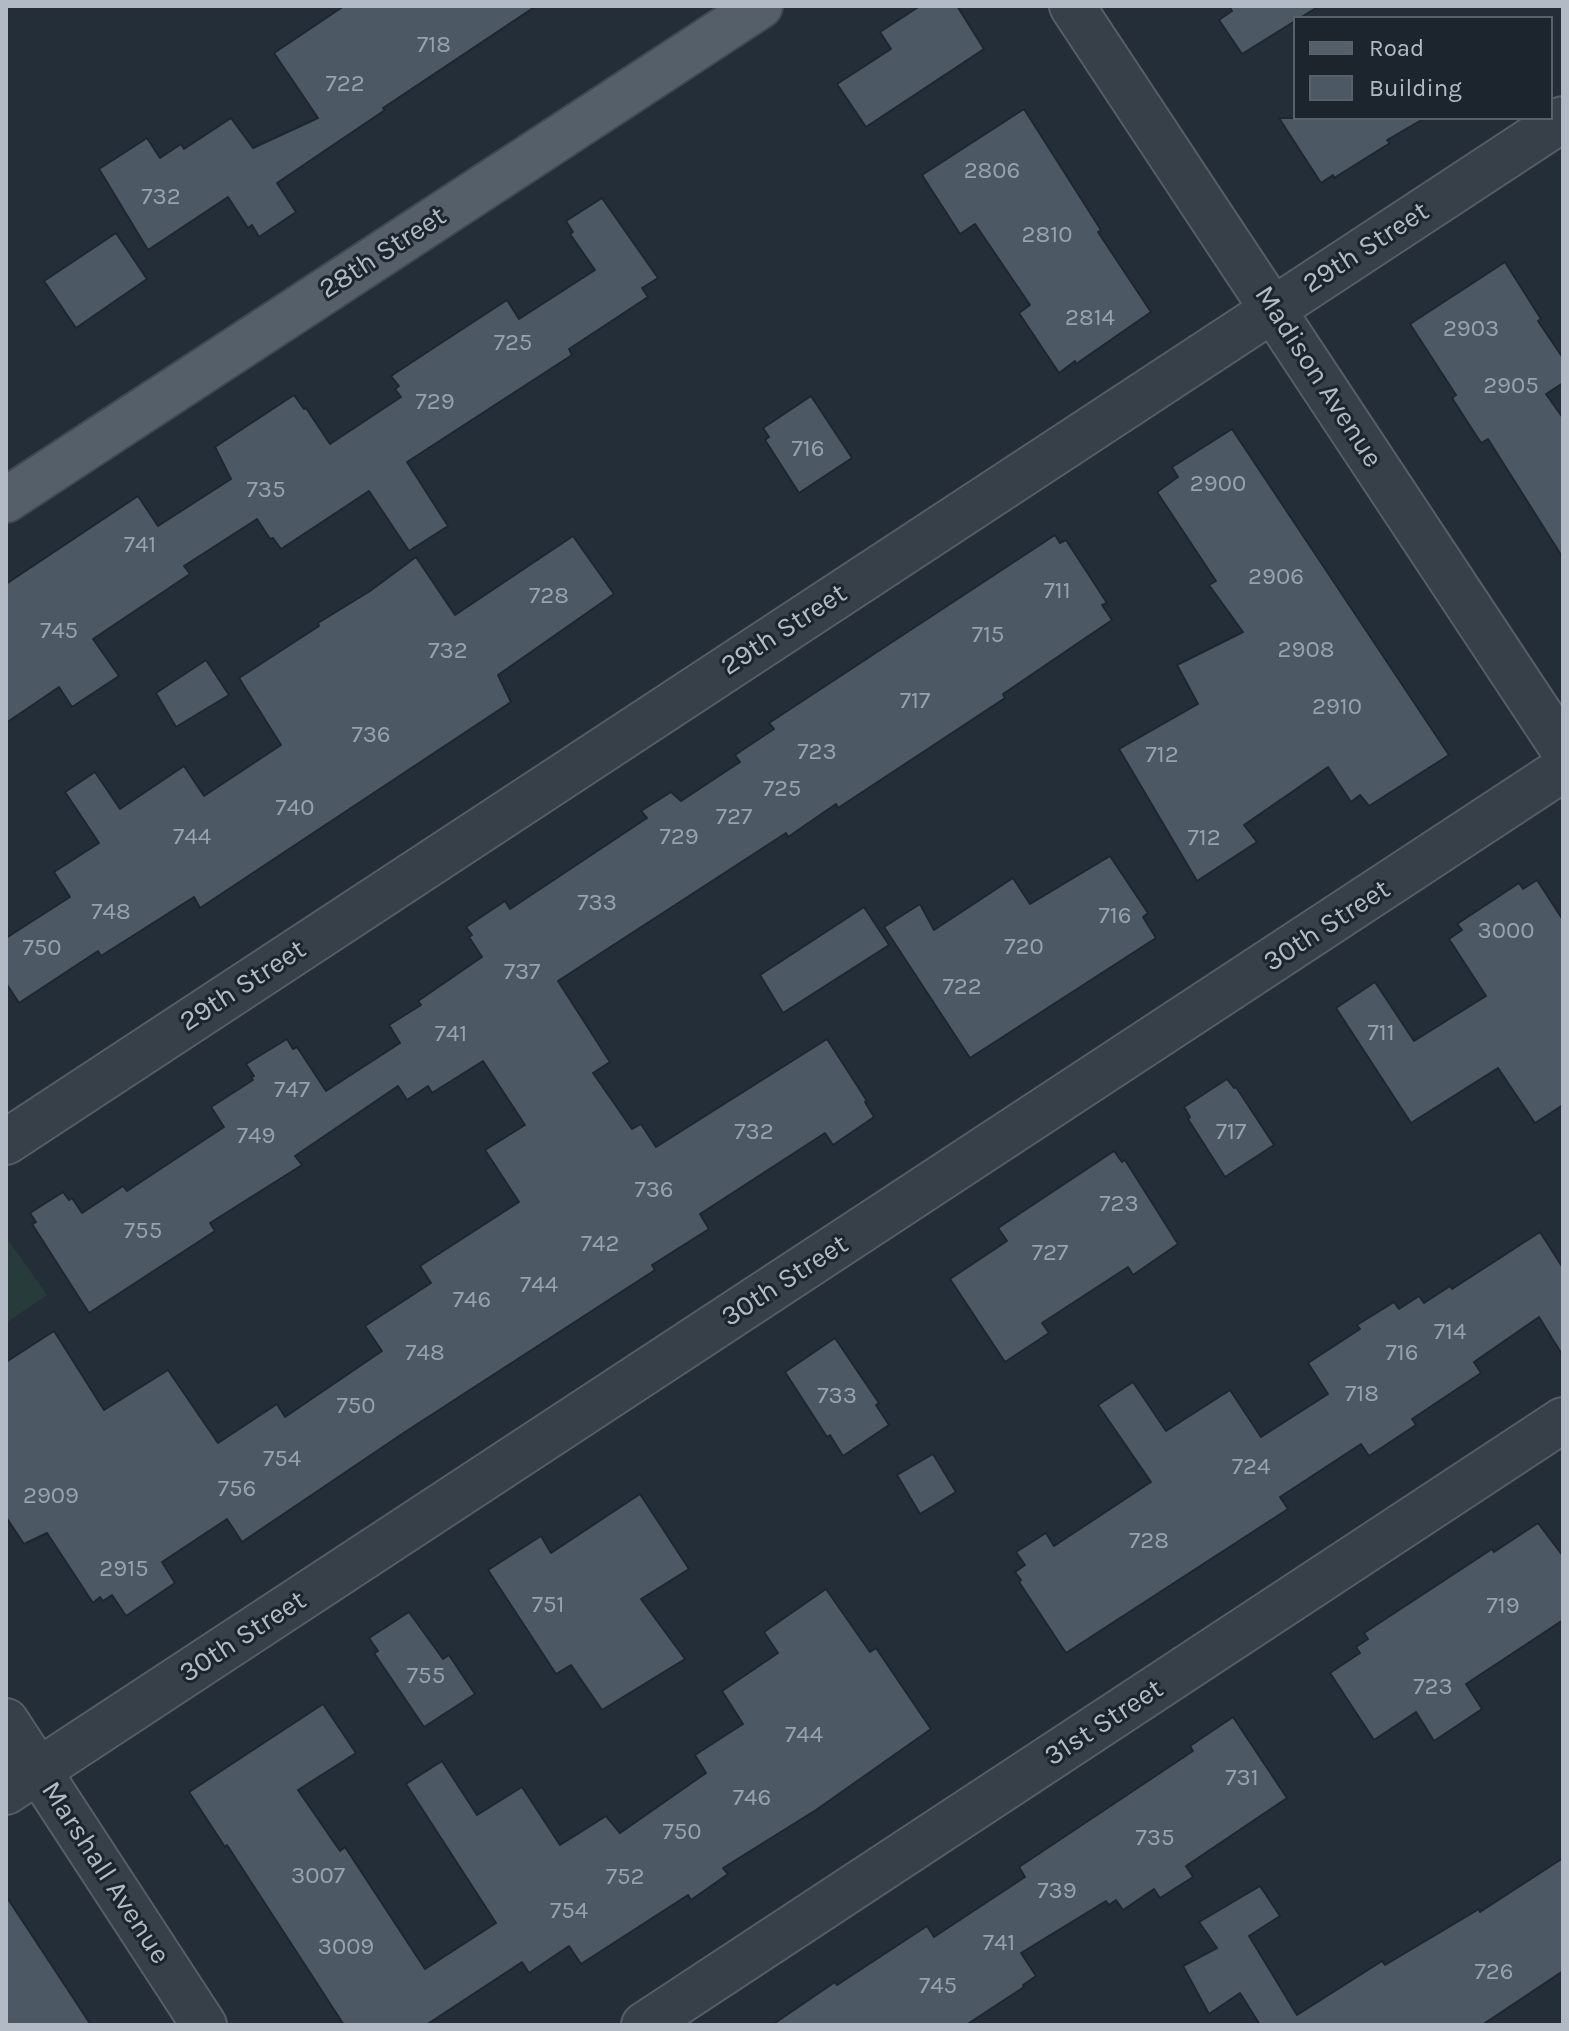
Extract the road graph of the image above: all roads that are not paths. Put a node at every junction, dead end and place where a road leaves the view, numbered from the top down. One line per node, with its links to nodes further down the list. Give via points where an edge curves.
1 (760, 6): 5 (main road, 28th Street)
2 (1072, 6): 4 (street, Madison Avenue)
3 (1563, 119): 4 (street, 29th Street)
4 (1274, 309): 6 (street, Madison Avenue); 8 (street, 29th Street)
5 (6, 500)
6 (1563, 749)
7 (1563, 769): 11 (street, 30th Street)
8 (6, 1142)
9 (1563, 1420): 13 (street, 31st Street)
10 (6, 1721): 11 (street, Marshall Avenue)
11 (22, 1781): 12 (street, Marshall Avenue)
12 (204, 2025)
13 (644, 2025)

